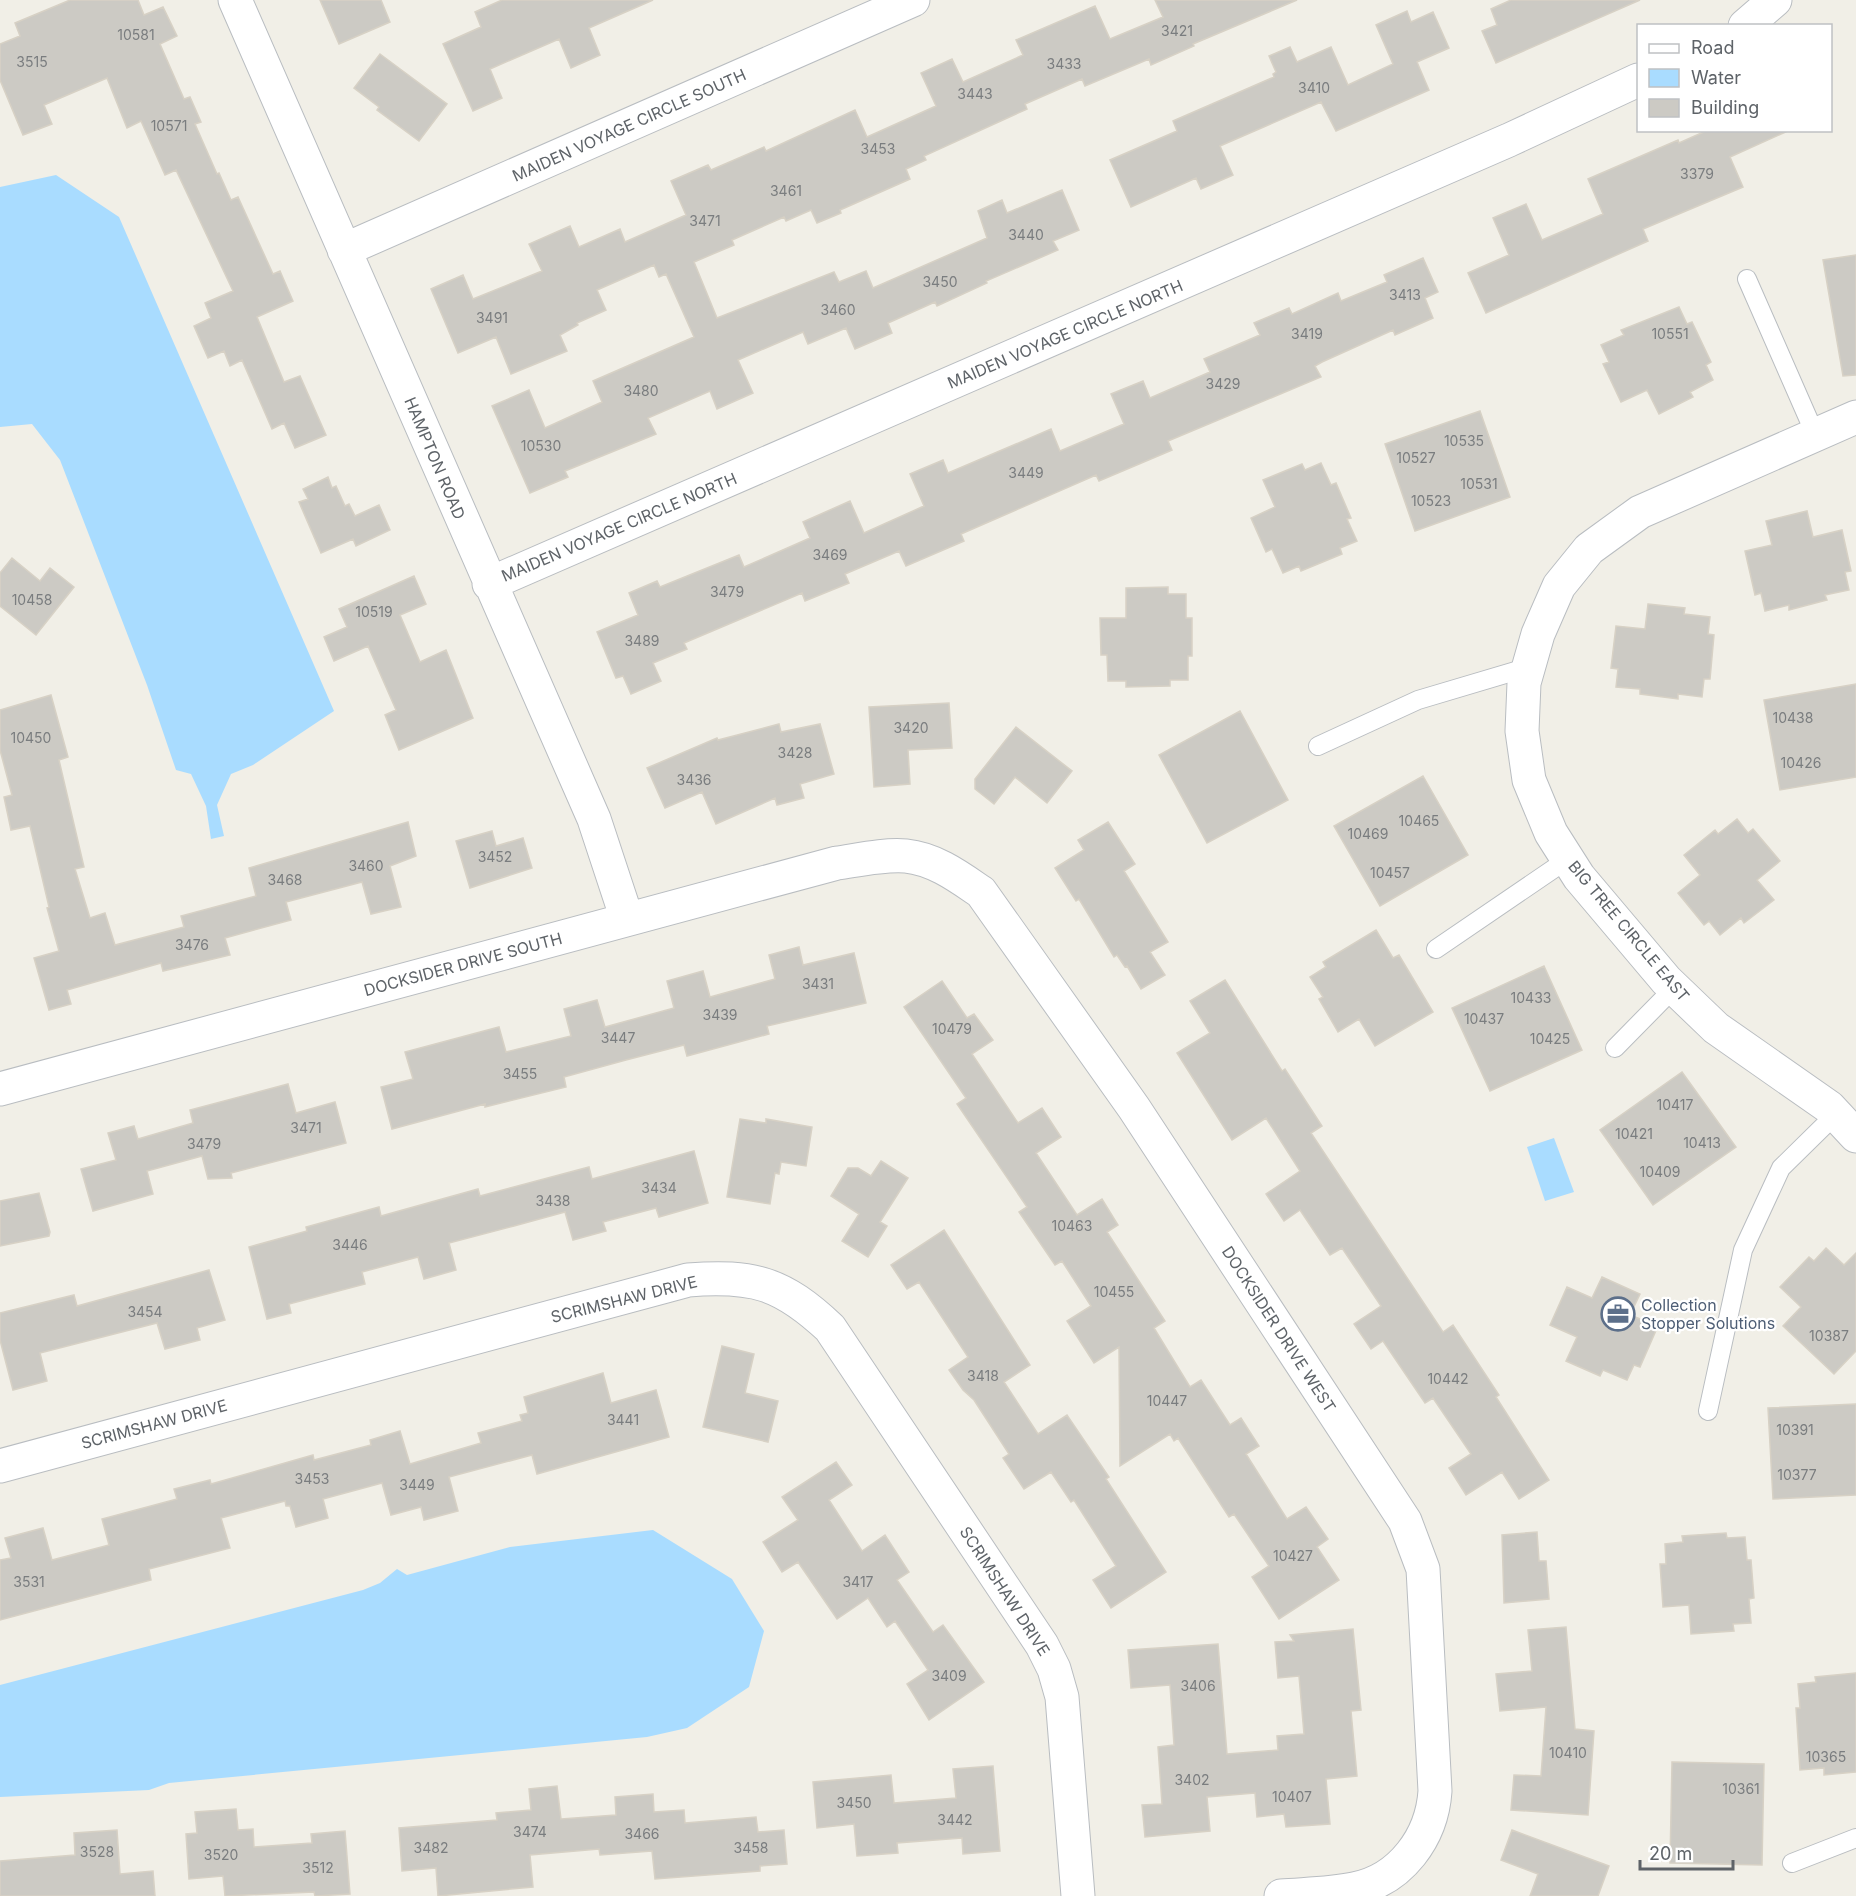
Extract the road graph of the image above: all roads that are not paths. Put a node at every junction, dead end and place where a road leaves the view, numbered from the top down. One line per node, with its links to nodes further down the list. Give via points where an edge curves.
1 (235, 0): 6 (street, HAMPTON ROAD)
2 (913, 0): 6 (street, MAIDEN VOYAGE CIRCLE SOUTH)
3 (1775, 0): 4 (street)
4 (1747, 24)
5 (1637, 80): 10 (street, MAIDEN VOYAGE CIRCLE NORTH, via 1509,140)
6 (344, 250): 10 (street, HAMPTON ROAD)
7 (1747, 279): 9 (lane)
8 (1856, 417): 9 (street, BIG TREE CIRCLE EAST)
9 (1815, 434): 11 (street, BIG TREE CIRCLE EAST, via 1640,512 1589,549 1559,586 1538,634)
10 (489, 584): 15 (street, HAMPTON ROAD, via 594,819)
11 (1529, 667): 12 (lane, via 1418,700); 13 (street, BIG TREE CIRCLE EAST, via 1524,683 1522,731 1529,780 1551,833)
12 (1318, 746)
13 (1568, 859): 16 (lane); 17 (street, BIG TREE CIRCLE EAST)
14 (928, 861): 15 (street, DOCKSIDER DRIVE SOUTH, via 905,856 837,862); 26 (street, DOCKSIDER DRIVE WEST, via 981,892 1134,1108 1405,1521 1423,1569 1435,1791 1434,1812 1422,1840 1400,1867 1384,1878 1355,1889)
15 (627, 919): 19 (street, DOCKSIDER DRIVE SOUTH)
16 (1436, 949)
17 (1674, 988): 18 (lane); 20 (street, BIG TREE CIRCLE EAST, via 1716,1028 1777,1069)
18 (1614, 1048)
19 (0, 1089)
20 (1846, 1125): 21 (lane, via 1781,1168 1743,1250)
21 (1708, 1411)
22 (0, 1466): 25 (street, SCRIMSHAW DRIVE, via 688,1280 728,1277 768,1284 804,1303 830,1328 1042,1645 1062,1696)
23 (1856, 1838): 24 (lane)
24 (1792, 1863)
25 (1078, 1896)
26 (1281, 1896)

